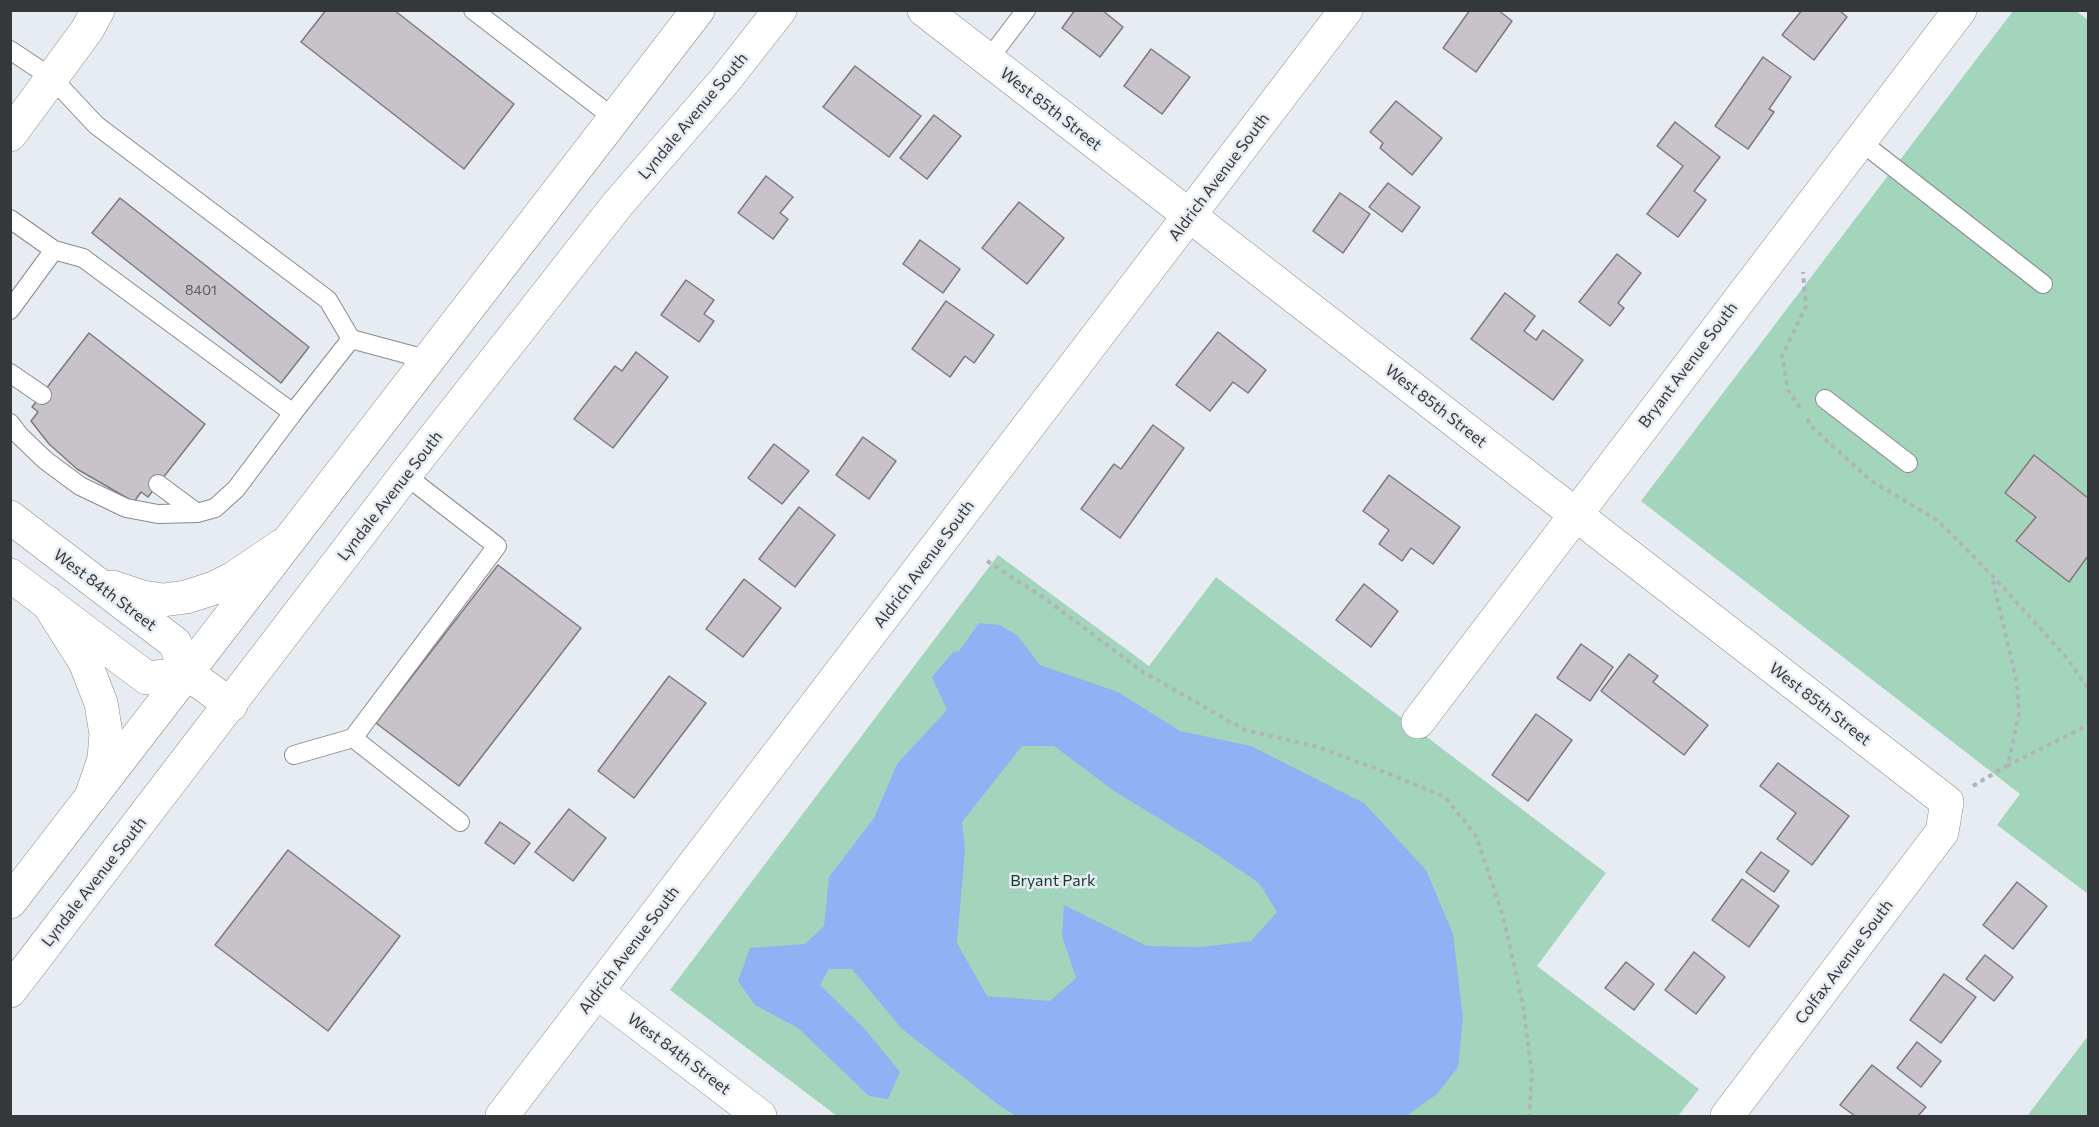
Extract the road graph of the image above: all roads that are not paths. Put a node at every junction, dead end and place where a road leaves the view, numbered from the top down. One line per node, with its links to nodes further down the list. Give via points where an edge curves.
1 (98, 10): 11 (street)
2 (473, 10): 12 (lane)
3 (698, 10): 12 (street)
4 (780, 10): 28 (street, Lyndale Avenue South, via 617,205)
5 (924, 10): 10 (street, West 85th Street)
6 (1026, 10): 10 (lane)
7 (1346, 10): 15 (street, Aldrich Avenue South)
8 (1960, 10): 14 (street, Bryant Avenue South)
9 (10, 50): 11 (lane)
10 (988, 60): 15 (street, West 85th Street)
11 (52, 78): 13 (street); 20 (lane, via 96,125 328,300)
12 (615, 119): 21 (street)
13 (10, 135)
14 (1860, 141): 18 (lane); 31 (street, Bryant Avenue South)
15 (1190, 216): 31 (street, West 85th Street); 47 (street, Aldrich Avenue South)
16 (10, 219): 17 (lane)
17 (54, 250): 19 (lane); 25 (lane, via 83,258)
18 (2043, 284)
19 (10, 310)
20 (351, 339): 21 (lane); 25 (lane)
21 (429, 360): 33 (street)
22 (10, 373): 23 (lane)
23 (42, 395)
24 (1825, 399): 27 (lane)
25 (293, 413): 30 (lane, via 236,489 215,508)
26 (10, 423): 30 (lane, via 45,460 80,486 117,504 158,514)
27 (1908, 463)
28 (405, 475): 38 (street, Lyndale Avenue South); 40 (lane, via 497,546)
29 (158, 484): 30 (lane)
30 (197, 513)
31 (1575, 514): 39 (street, Bryant Avenue South); 42 (street, West 85th Street)
32 (10, 517): 35 (street, West 84th Street)
33 (290, 540): 35 (street, via 234,578 186,597 142,597); 37 (street)
34 (10, 575): 36 (street)
35 (95, 582): 37 (street, West 84th Street, via 175,643)
36 (47, 602): 37 (street, via 147,678); 43 (street, via 85,662 101,703 106,734 104,759)
37 (187, 673): 38 (street); 43 (street)
38 (231, 705): 46 (street, Lyndale Avenue South)
39 (1418, 722)
40 (353, 738): 41 (lane); 44 (lane)
41 (294, 755)
42 (1956, 796): 50 (street, Colfax Avenue South, via 1942,832)
43 (91, 798): 45 (street)
44 (460, 822)
45 (10, 902)
46 (10, 991)
47 (597, 992): 48 (street, Aldrich Avenue South); 49 (street, West 84th Street)
48 (502, 1116)
49 (760, 1116)
50 (1727, 1116)

